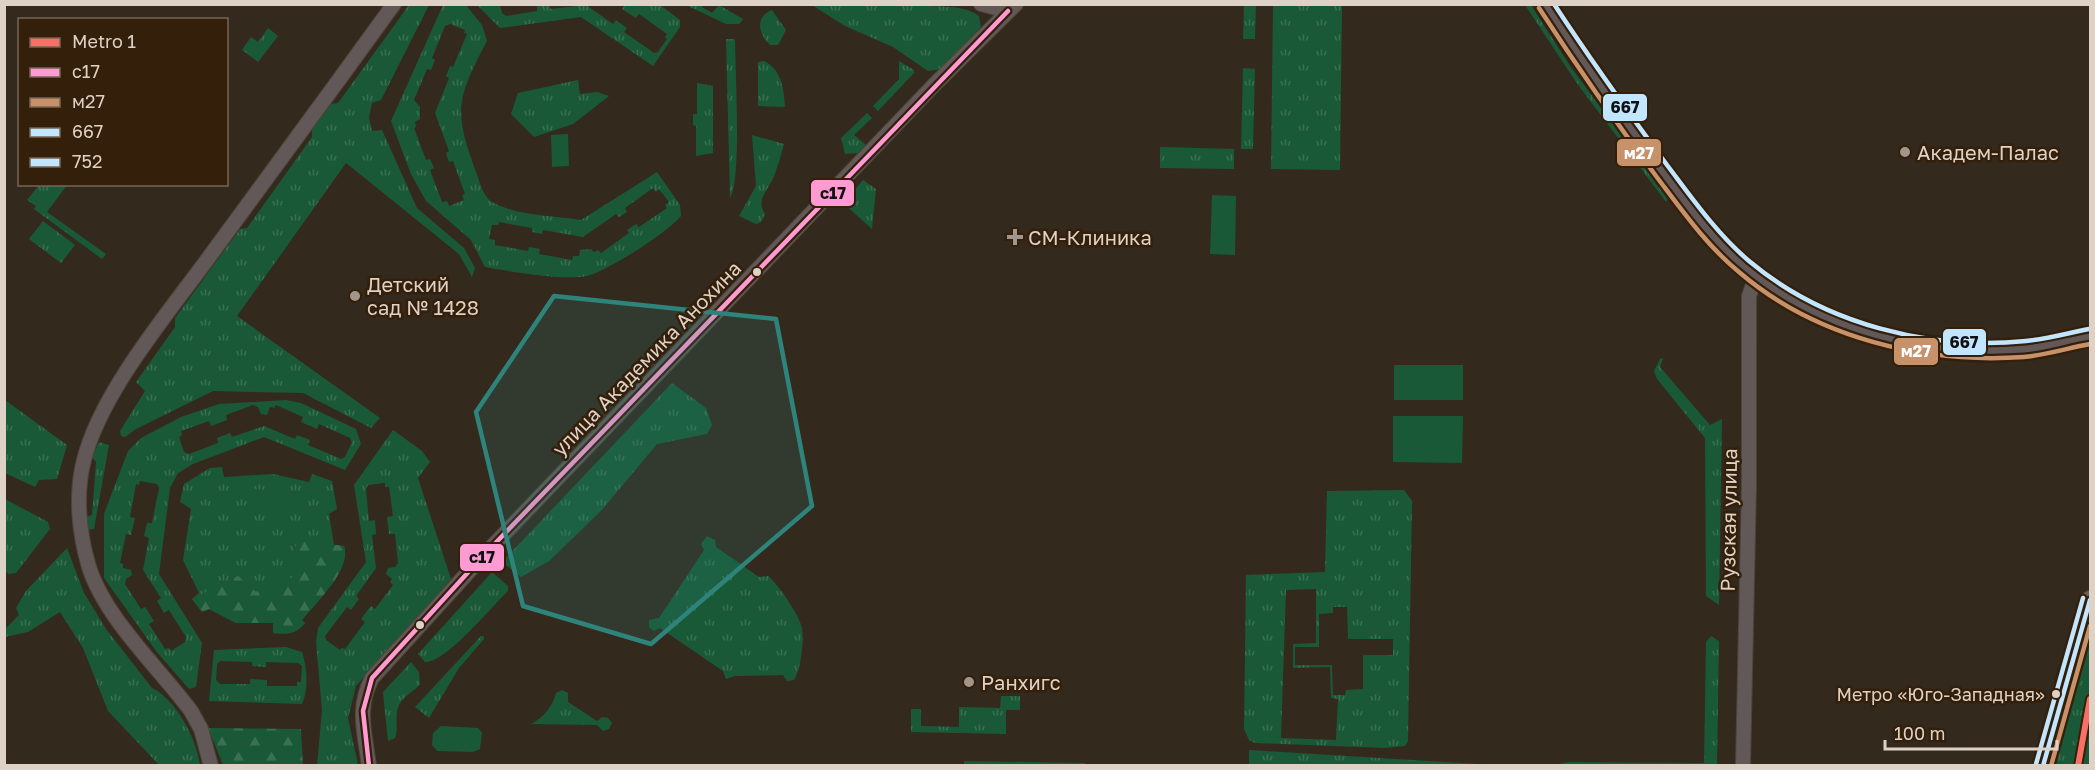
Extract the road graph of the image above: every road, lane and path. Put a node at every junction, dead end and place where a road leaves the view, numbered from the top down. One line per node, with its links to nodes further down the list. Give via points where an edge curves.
1 (394, 4): 8 (street, via 110,398 84,461 80,507 94,580 110,610 191,711 201,729)
2 (981, 4): 4 (street)
3 (1545, 4): 5 (street, via 1606,98 1682,197 1723,246)
4 (1012, 8): 9 (street, улица Академика Анохина, via 482,557 372,678 363,696 362,709)
5 (1756, 277): 6 (street, via 1820,314 1903,343 1978,351 2025,349); 10 (street, Рузская улица, via 1749,296)
6 (2090, 336)
7 (2091, 600): 11 (main road)
8 (211, 765)
9 (369, 765)
10 (1743, 765)
11 (2043, 765)

